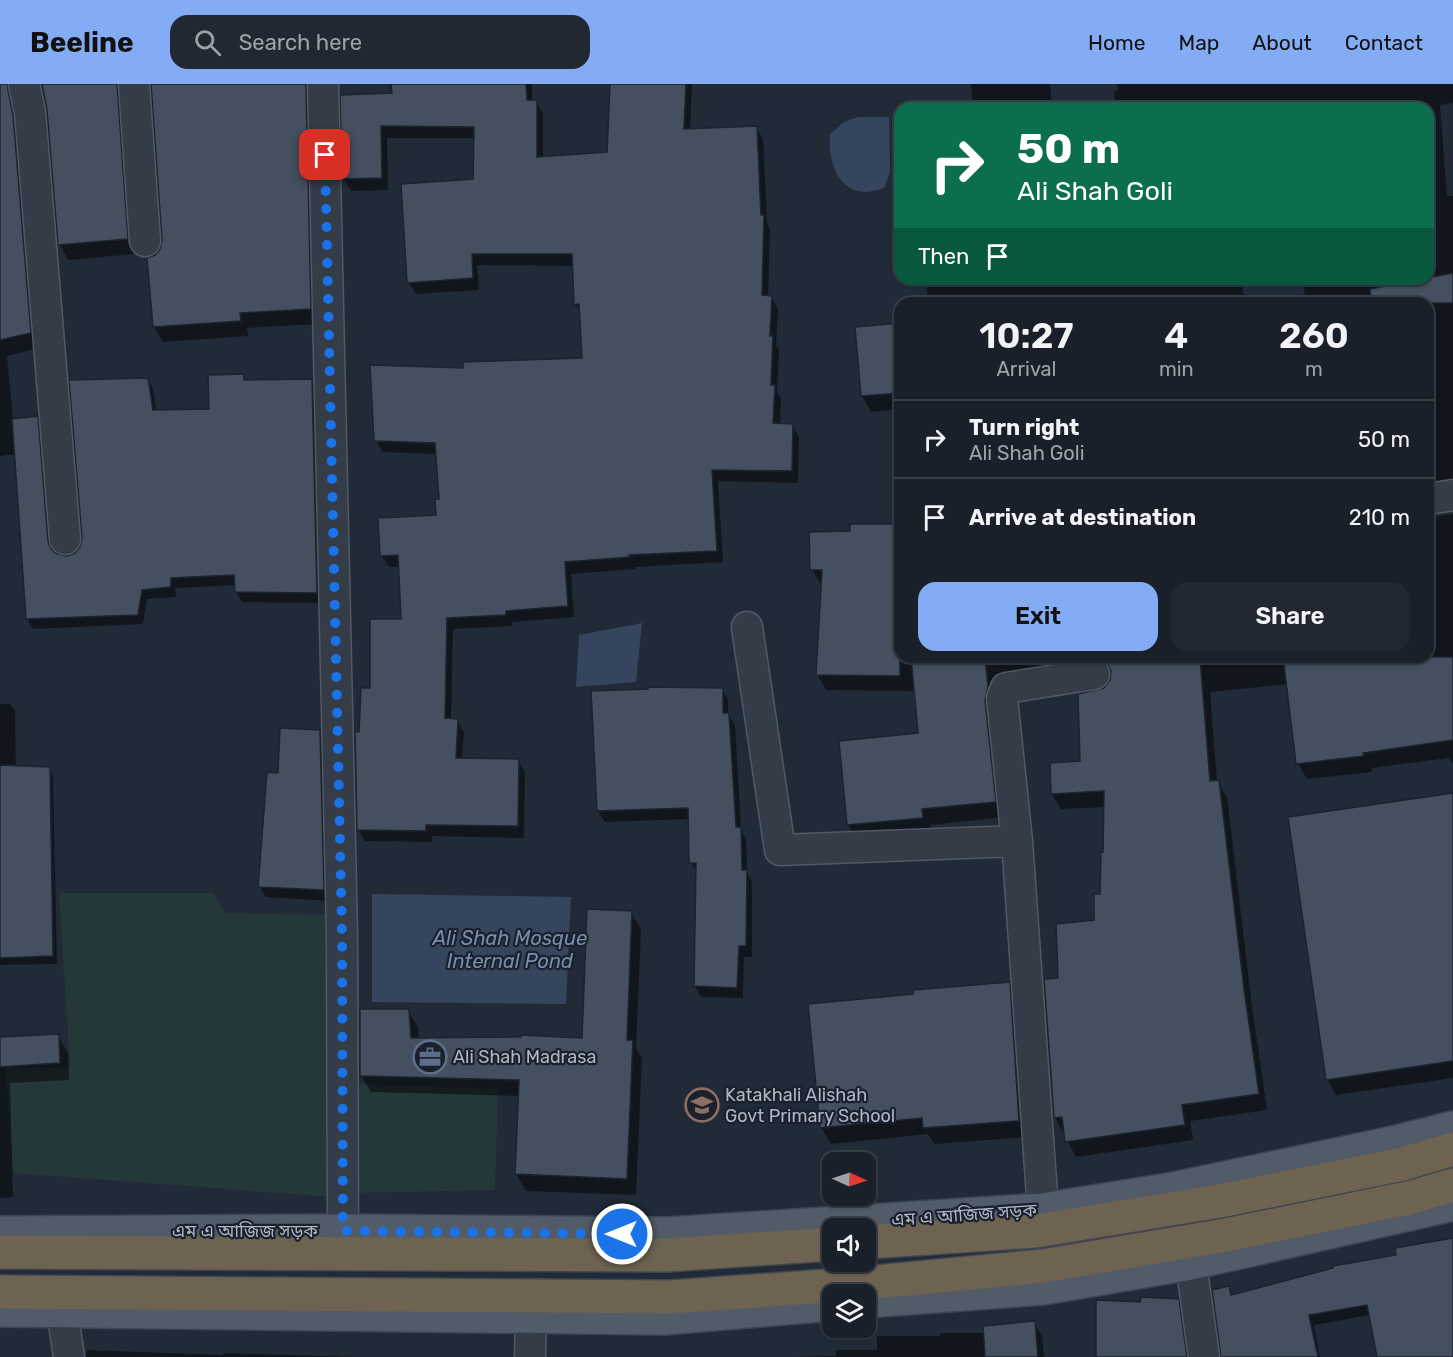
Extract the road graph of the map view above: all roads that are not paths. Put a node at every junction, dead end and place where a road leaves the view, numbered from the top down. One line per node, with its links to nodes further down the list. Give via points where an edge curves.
1 (24, 84): 7 (street, via 30,112)
2 (134, 84): 4 (street)
3 (323, 84): 16 (street, via 342,934)
4 (145, 242)
5 (1453, 495): 6 (street)
6 (1434, 498)
7 (65, 539)
8 (747, 627): 10 (street, via 780,850)
9 (1094, 674): 10 (street, via 1006,688 1003,692)
10 (1017, 841): 15 (street)
11 (1453, 1128): 15 (main road, এম এ আজিজ সড়ক, via 1174,1189)
12 (1453, 1149): 18 (highway, via 1403,1164 1220,1201 1036,1231)
13 (1453, 1185): 22 (highway, via 1408,1198 1226,1235 1043,1266 809,1287 670,1297)
14 (1453, 1204): 21 (main road)
15 (1043, 1210): 16 (main road, এম এ আজিজ সড়ক, via 667,1234)
16 (343, 1231): 17 (main road, এম এ আজিজ সড়ক)
17 (0, 1233)
18 (876, 1241)
19 (822, 1245): 20 (highway, via 666,1255)
20 (0, 1252)
21 (1191, 1263): 23 (main road, via 1043,1288); 30 (street)
22 (0, 1292)
23 (876, 1300)
24 (822, 1305): 27 (main road, via 665,1318)
25 (0, 1310): 26 (main road)
26 (62, 1310): 27 (main road); 28 (street)
27 (531, 1317): 29 (street)
28 (69, 1357)
29 (530, 1357)
30 (1204, 1357)

